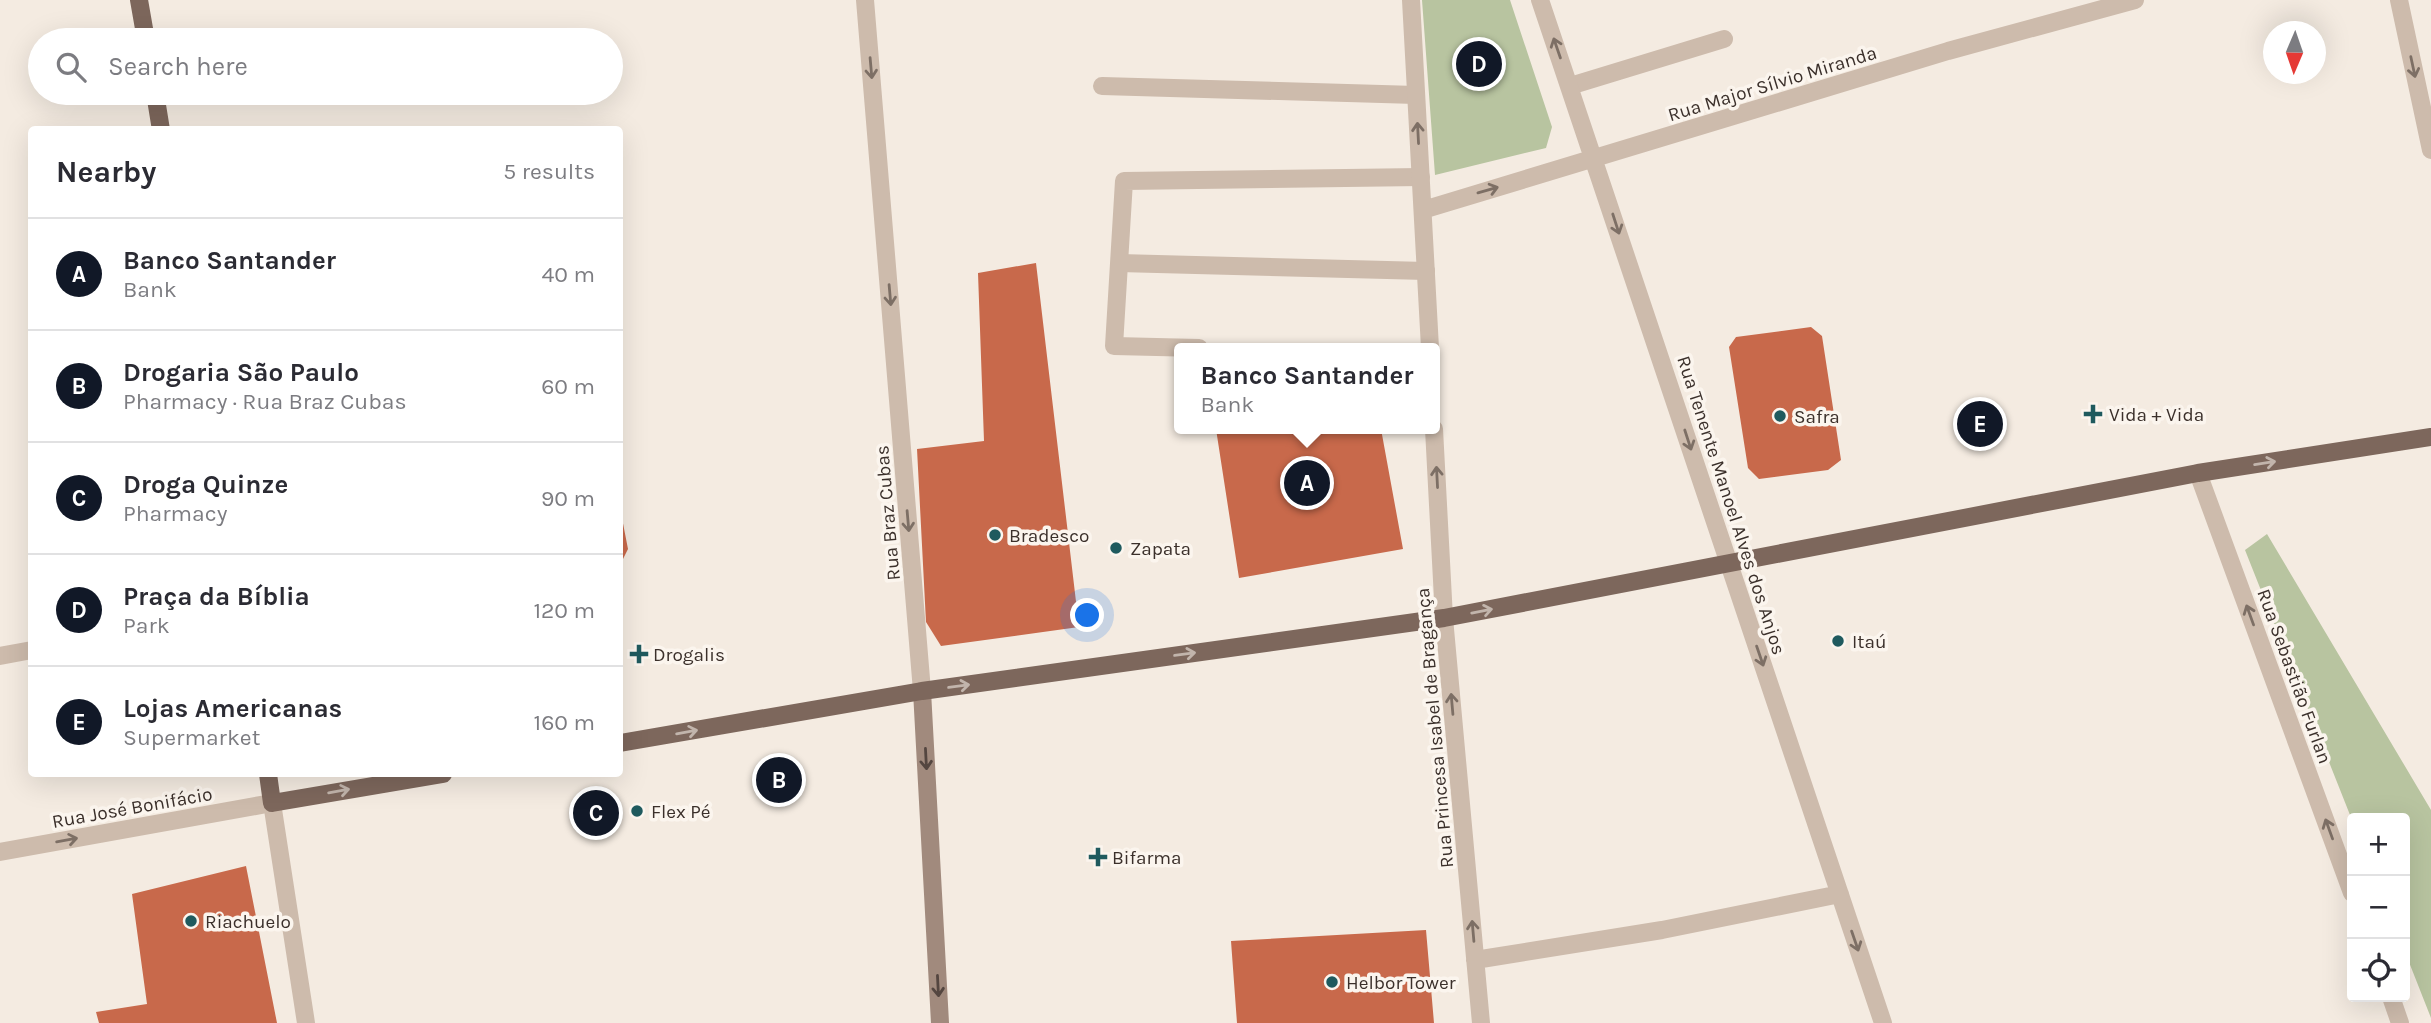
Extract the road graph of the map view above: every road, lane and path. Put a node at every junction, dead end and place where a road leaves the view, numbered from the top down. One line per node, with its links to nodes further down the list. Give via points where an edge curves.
1 (139, 0): 7 (main road)
2 (865, 0): 29 (street, Rua Braz Cubas, one-way to 29)
3 (1410, 0): 11 (street)
4 (1541, 0): 10 (street, Rua Tenente Manoel Alves dos Anjos, one-way to 4)
5 (2135, 0): 15 (street, Rua Major Sílvio Miranda, via 1948,51)
6 (2399, 0): 14 (street, one-way to 14)
7 (144, 28)
8 (1724, 39): 10 (street)
9 (1102, 86): 11 (street)
10 (1570, 86): 15 (street, Rua Tenente Manoel Alves dos Anjos)
11 (1416, 95): 16 (street, one-way to 11)
12 (157, 105): 13 (main road)
13 (160, 126)
14 (2431, 150)
15 (1595, 159): 17 (street, Rua Major Sílvio Miranda, one-way to 15); 25 (street, Rua Tenente Manoel Alves dos Anjos, one-way to 25)
16 (1420, 177): 17 (street); 18 (street, via 1124,181)
17 (1423, 210): 19 (street)
18 (1119, 263): 19 (street); 21 (street, via 1114,346)
19 (1426, 271): 20 (street)
20 (1430, 343)
21 (1174, 347)
22 (1434, 434): 26 (street, Rua Princesa Isabel de Bragança, one-way to 22)
23 (2431, 437): 24 (main road, one-way to 23)
24 (2198, 473): 25 (main road); 35 (street, Rua Sebastião Furlan, one-way to 24)
25 (1728, 562): 26 (main road, one-way to 25); 36 (street, Rua Tenente Manoel Alves dos Anjos, one-way to 36)
26 (1444, 618): 29 (main road, one-way to 26); 37 (street, Rua Princesa Isabel de Bragança, one-way to 26)
27 (28, 651): 28 (street)
28 (0, 656)
29 (922, 691): 30 (main road, one-way to 29); 40 (main road, Rua Braz Cubas, one-way to 40)
30 (623, 742)
31 (268, 777): 33 (main road)
32 (425, 777): 33 (main road, one-way to 32)
33 (272, 803): 34 (street, Rua José Bonifácio, one-way to 33); 39 (street)
34 (0, 852)
35 (2347, 879)
36 (1840, 894): 37 (street, via 1662,930); 42 (street, Rua Tenente Manoel Alves dos Anjos, one-way to 42)
37 (1475, 960): 41 (street, Rua Princesa Isabel de Bragança)
38 (2392, 1002): 43 (street)
39 (306, 1023)
40 (940, 1023)
41 (1481, 1023)
42 (1883, 1023)
43 (2400, 1023)

